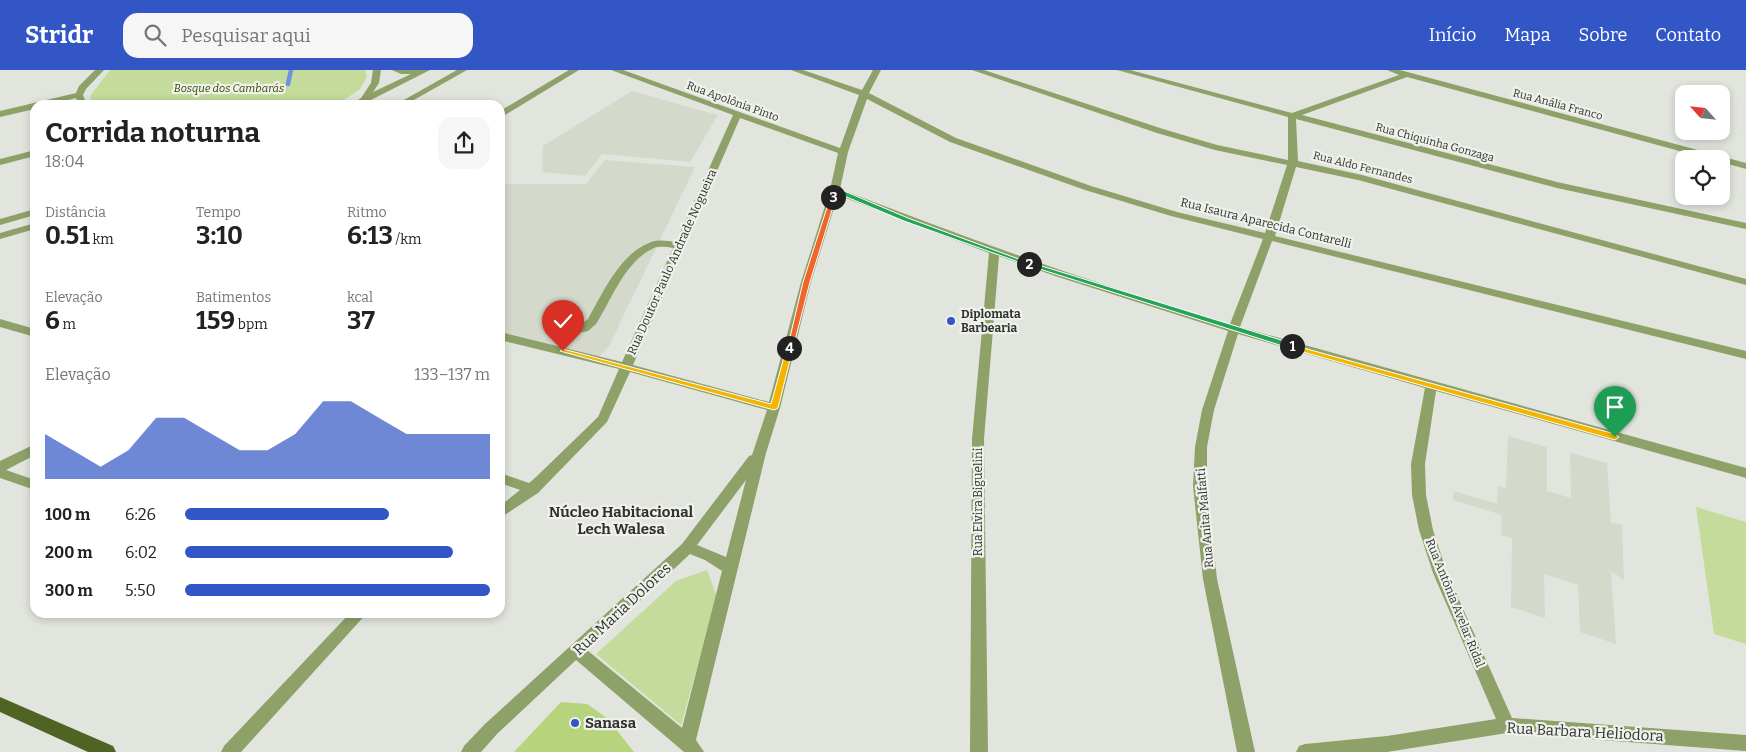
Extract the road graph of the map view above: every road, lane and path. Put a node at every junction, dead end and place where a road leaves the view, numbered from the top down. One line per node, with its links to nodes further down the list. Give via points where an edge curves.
1 (100, 70): 17 (street)
2 (377, 70): 20 (street, via 375,83)
3 (396, 70): 4 (street, via 409,73)
4 (425, 70): 20 (street)
5 (463, 70): 21 (street)
6 (575, 70): 23 (street)
7 (615, 70): 25 (street, Rua Apolônia Pinto)
8 (795, 70): 16 (street, Rua Isaura Aparecida Contarelli)
9 (877, 70): 16 (street)
10 (976, 70): 31 (street, Rua Aldo Fernandes, via 1215,147)
11 (1121, 70): 14 (street, Rua Chiquinha Gonzaga)
12 (1146, 70): 14 (street)
13 (1391, 70): 15 (street, Rua Anália Franco)
14 (1135, 74): 26 (street, Rua Chiquinha Gonzaga)
15 (1405, 75): 26 (street); 27 (street, Rua Anália Franco)
16 (864, 94): 28 (street); 40 (street, Rua Isaura Aparecida Contarelli, via 953,140 1088,188 1174,214)
17 (79, 95): 18 (street); 19 (street)
18 (59, 100)
19 (81, 100)
20 (364, 100)
21 (415, 100)
22 (30, 107): 24 (street)
23 (505, 112)
24 (0, 114)
25 (737, 114): 28 (street, Rua Apolônia Pinto); 41 (street, Rua Doutor Paulo Andrade Nogueira)
26 (1292, 116): 31 (street, Rua Anita Malfatti); 37 (street, Rua Chiquinha Gonzaga, via 1557,184)
27 (1687, 150)
28 (843, 152): 34 (street)
29 (30, 154): 30 (street)
30 (0, 162)
31 (1293, 162): 40 (street, Rua Anita Malfatti); 43 (street, Rua Aldo Fernandes)
32 (1730, 162): 33 (street, Rua Anália Franco)
33 (1746, 166)
34 (835, 190): 42 (street); 52 (street, via 806,282)
35 (30, 213): 36 (street)
36 (0, 222)
37 (1746, 226)
38 (30, 228): 39 (street)
39 (0, 236)
40 (1269, 237): 45 (street, Rua Anita Malfatti); 49 (street, Rua Isaura Aparecida Contarelli)
41 (679, 245): 47 (street, via 652,245 637,254 625,267 592,321 584,328); 50 (street, Rua Doutor Paulo Andrade Nogueira)
42 (994, 253): 45 (street); 73 (street, Rua Elvira Biguelini, via 978,439)
43 (1746, 282)
44 (0, 323): 46 (street)
45 (1234, 329): 51 (street); 74 (street, Rua Anita Malfatti, via 1208,410 1201,447 1200,486 1210,579)
46 (30, 331)
47 (570, 331)
48 (505, 337): 50 (street)
49 (1746, 355)
50 (627, 367): 52 (street); 60 (street, Rua Doutor Paulo Andrade Nogueira, via 603,419)
51 (1431, 387): 57 (street); 67 (street, Rua Antônia Avelar Ridal, via 1418,464 1419,495 1426,530 1440,573)
52 (774, 408): 54 (street)
53 (30, 452): 55 (street)
54 (759, 452): 62 (street, Rua Maria Dolores); 63 (street)
55 (0, 467)
56 (0, 473): 59 (street)
57 (1746, 473)
58 (505, 480): 60 (street)
59 (30, 483)
60 (533, 489): 61 (street, Rua Doutor Paulo Andrade Nogueira)
61 (505, 509)
62 (687, 548): 63 (street, via 720,560); 65 (street, Rua Maria Dolores)
63 (730, 569): 69 (street)
64 (355, 618): 71 (street)
65 (576, 651): 69 (street); 72 (street, Rua Maria Dolores)
66 (0, 704): 70 (main road)
67 (1507, 725): 68 (street, Rua Barbara Heliodora); 75 (street, Rua Barbara Heliodora, via 1387,744)
68 (1746, 743)
69 (691, 747)
70 (107, 752)
71 (230, 752)
72 (470, 752)
73 (979, 752)
74 (1246, 752)
75 (1306, 752)

